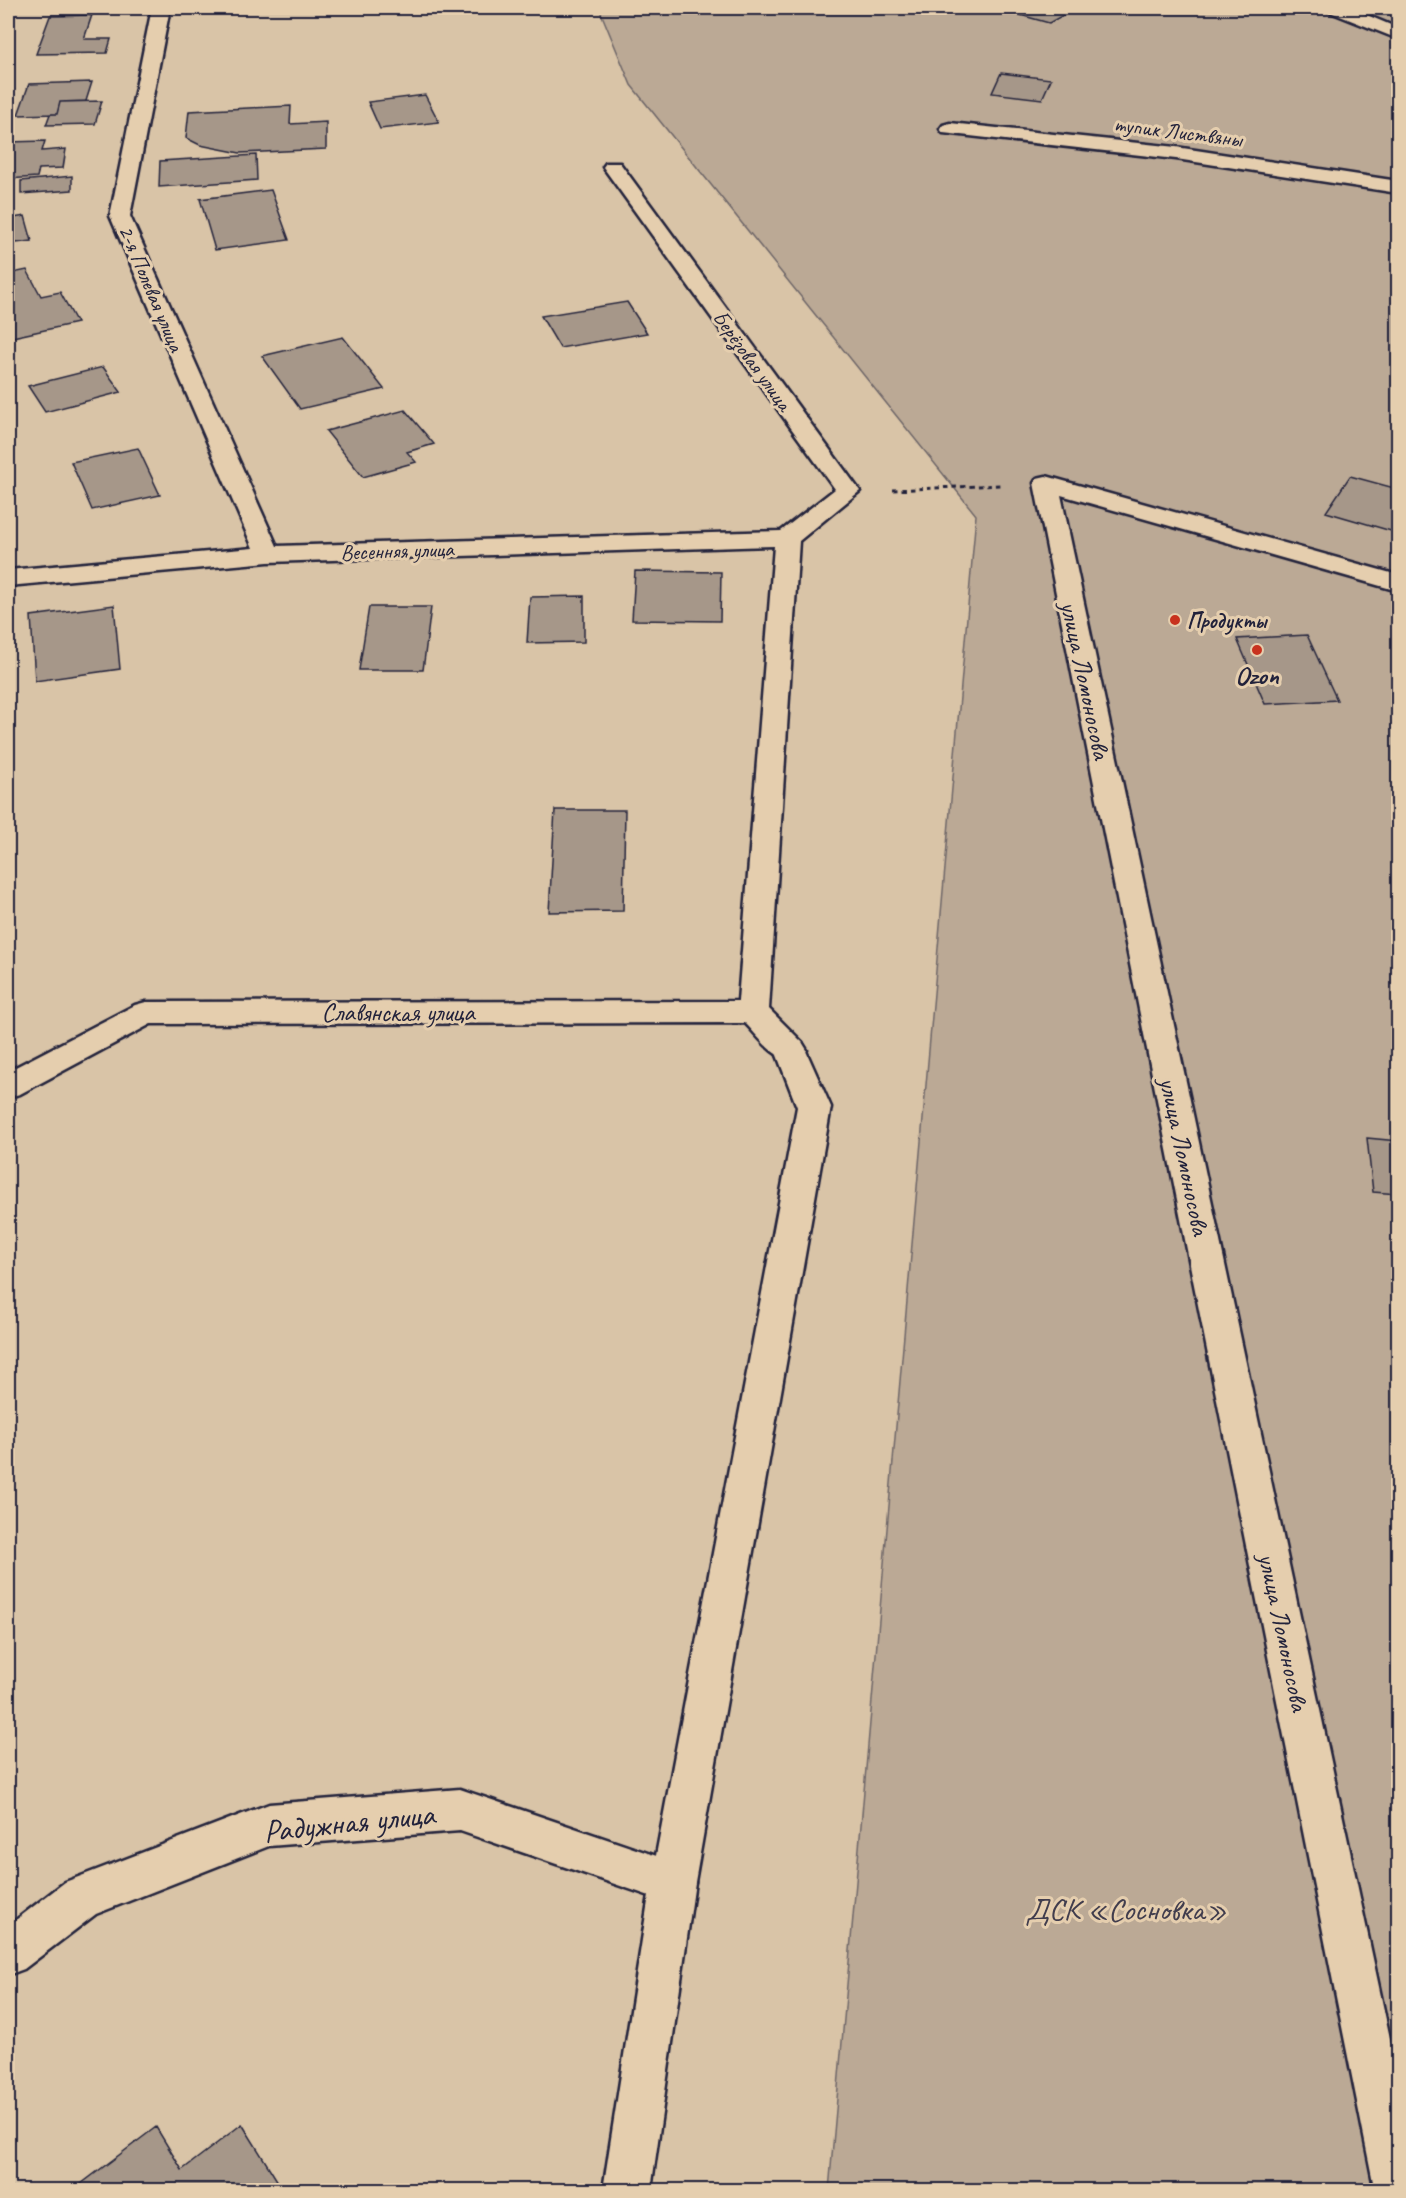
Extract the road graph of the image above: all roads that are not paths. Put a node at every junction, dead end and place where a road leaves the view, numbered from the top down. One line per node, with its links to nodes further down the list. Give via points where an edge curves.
1 (161, 8): 8 (street, 2-я Полевая улица, via 120,216)
2 (1336, 8): 3 (street)
3 (1398, 34)
4 (950, 129): 6 (street, тупик Листвяны, via 1176,153)
5 (613, 167): 7 (street, Берёзовая улица, via 848,491)
6 (1398, 187)
7 (787, 538): 8 (street, Весенняя улица); 11 (street)
8 (268, 554): 9 (street, Весенняя улица)
9 (8, 578)
10 (1398, 583): 15 (street, улица Ломоносова, via 1046,483)
11 (753, 1012): 12 (street, Славянская улица, via 146,1013); 13 (street, via 791,1050 814,1107)
12 (8, 1085)
13 (673, 1882): 14 (street, Радужная улица, via 460,1810 269,1826 81,1898); 16 (street)
14 (8, 1953)
15 (1398, 2187)
16 (627, 2190)

